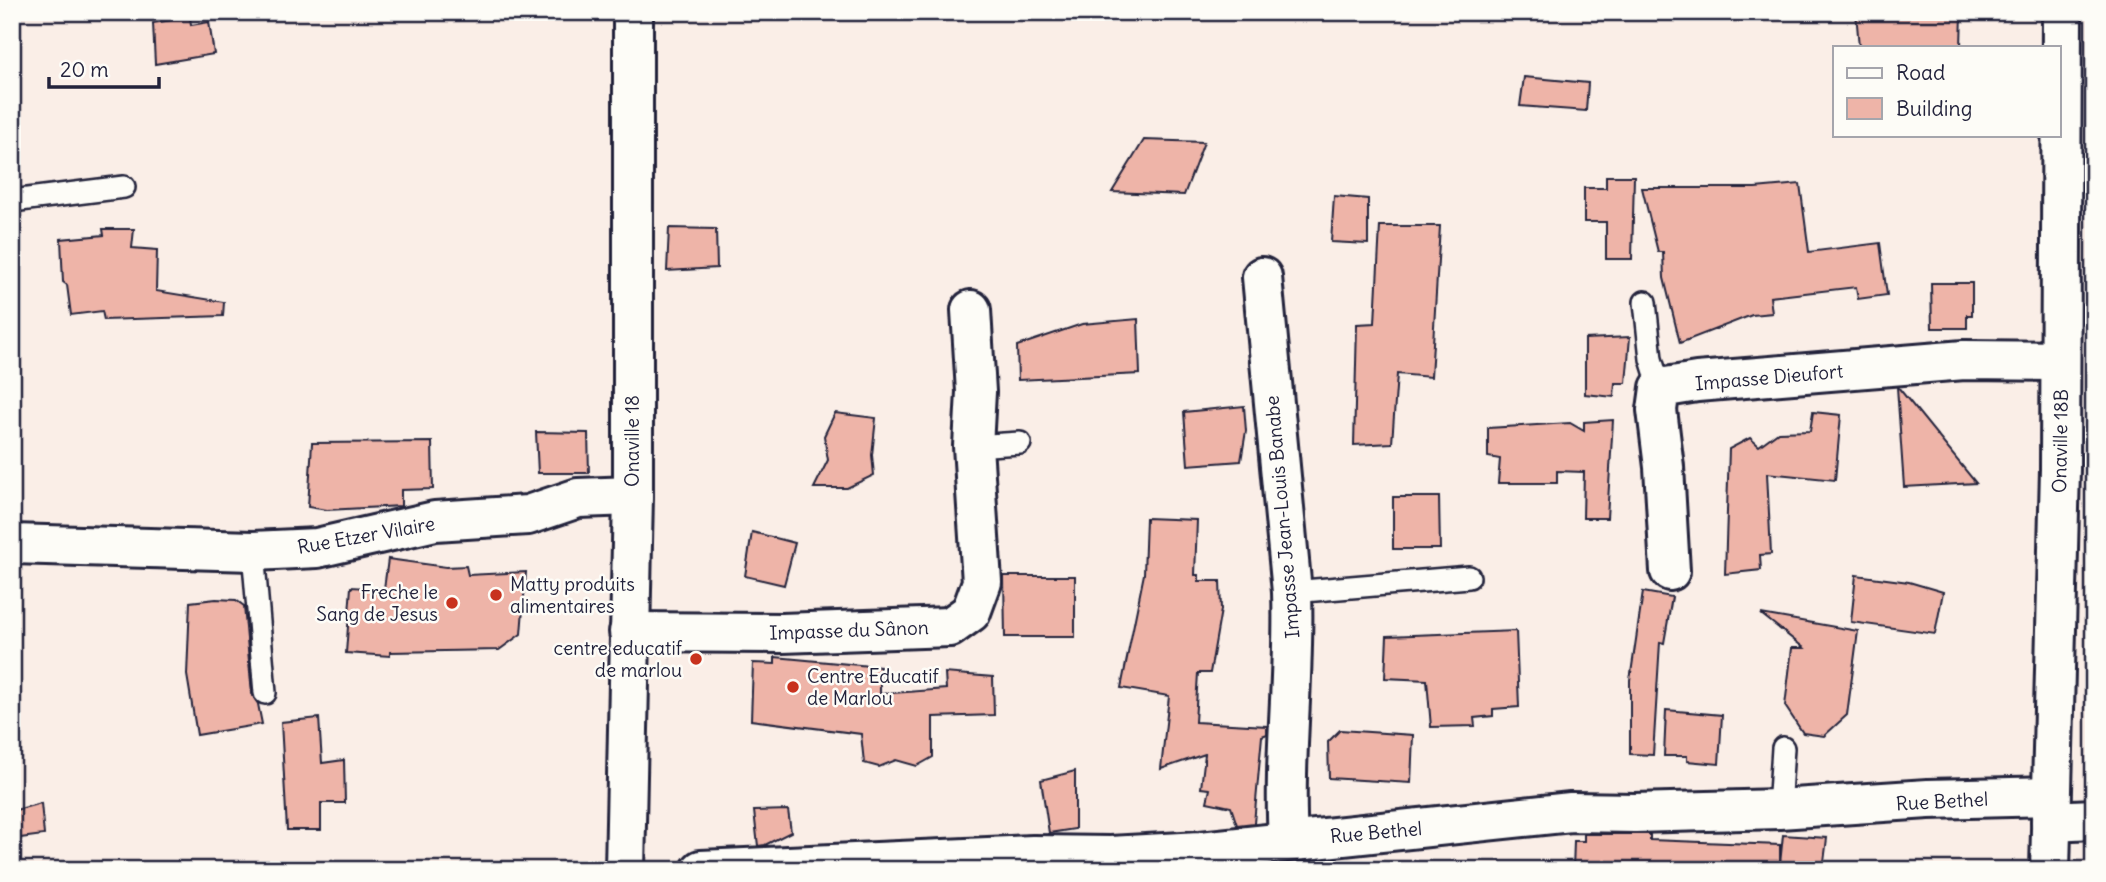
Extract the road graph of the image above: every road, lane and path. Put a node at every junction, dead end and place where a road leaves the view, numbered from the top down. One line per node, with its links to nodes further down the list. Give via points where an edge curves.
1 (633, 12): 13 (street, Onaville 18)
2 (2062, 12): 4 (street, Onaville 18B)
3 (124, 187): 5 (lane)
4 (2078, 197): 9 (street, Onaville 18B)
5 (12, 201)
6 (1262, 277): 18 (street, Impasse Jean-Louis Banabe)
7 (1645, 302): 10 (lane, via 1651,359)
8 (971, 310): 12 (street, Impasse du Sânon)
9 (2060, 361): 10 (street, Impasse Dieufort, via 1917,363); 23 (street, Onaville 18B)
10 (1660, 388): 16 (street, via 1657,410)
11 (1020, 443): 12 (lane)
12 (973, 446): 19 (street, Impasse du Sânon, via 982,582 971,612 950,627)
13 (633, 496): 15 (street, Rue Etzer Vilaire, via 578,498 528,515 435,521 317,548); 19 (street, Onaville 18)
14 (12, 544): 15 (street, Rue Etzer Vilaire)
15 (253, 551): 20 (lane)
16 (1670, 571)
17 (1469, 577): 18 (lane)
18 (1292, 592): 25 (street, Impasse Jean-Louis Banabe, via 1285,795)
19 (628, 632): 27 (street, Onaville 18)
20 (265, 694)
21 (1783, 748): 22 (lane)
22 (1779, 809): 23 (street, Rue Bethel, via 1928,799); 25 (street, Rue Bethel, via 1571,812)
23 (2051, 809): 24 (street, Rue Bethel); 29 (street, Onaville 18B)
24 (2094, 819)
25 (1288, 840): 26 (street, Rue Bethel)
26 (1111, 863): 28 (street, Rue Bethel, via 1033,855)
27 (625, 870)
28 (701, 870)
29 (2050, 870)

